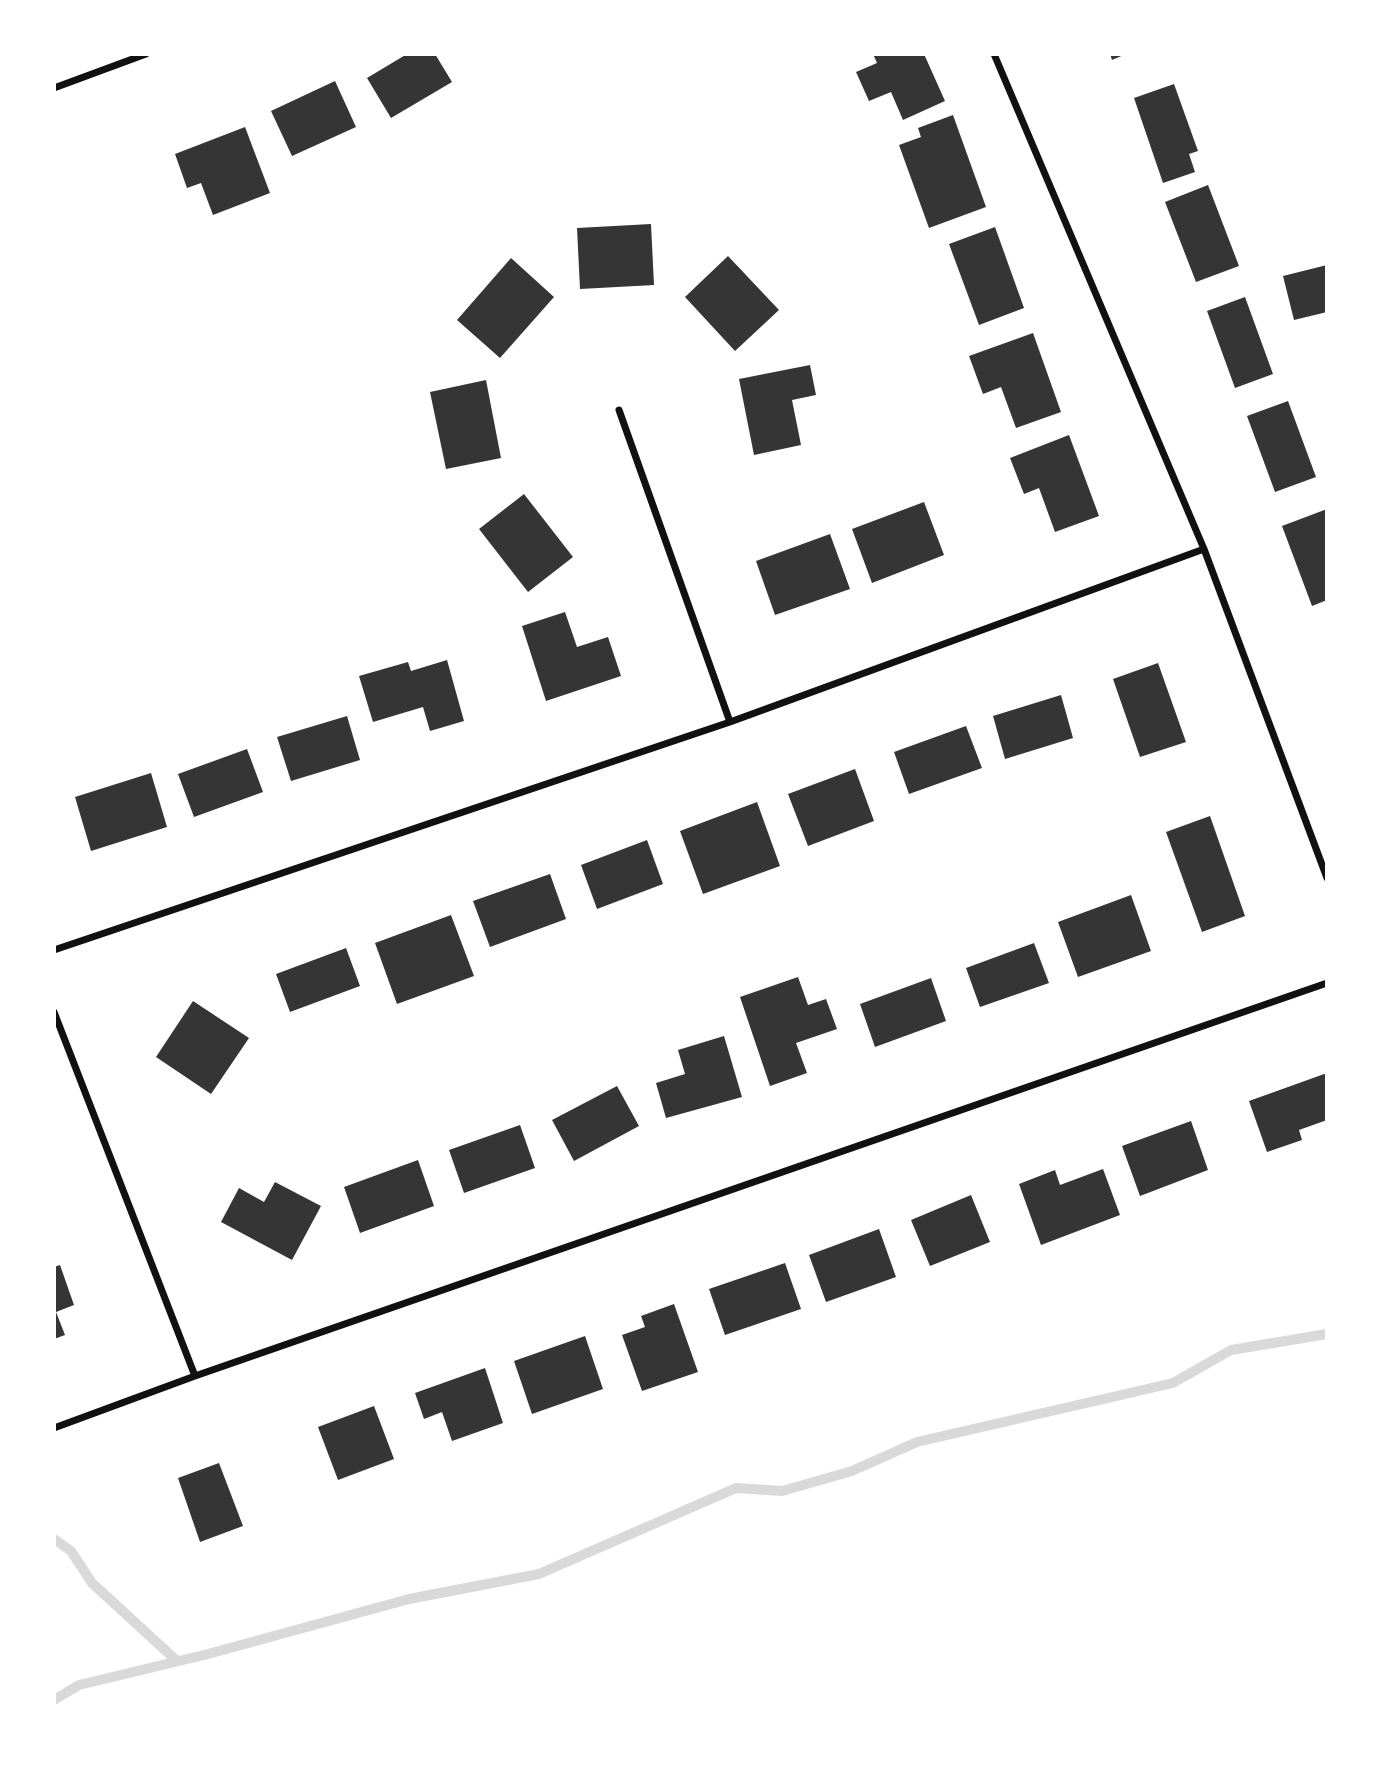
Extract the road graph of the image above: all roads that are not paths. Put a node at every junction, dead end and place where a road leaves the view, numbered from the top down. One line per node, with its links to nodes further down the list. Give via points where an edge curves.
1 (146, 54): 3 (street)
2 (994, 54): 5 (street)
3 (54, 88)
4 (619, 410): 6 (street)
5 (1204, 549): 6 (street); 7 (street)
6 (730, 722): 8 (street)
7 (1327, 878)
8 (54, 950)
9 (1327, 983): 11 (street)
10 (54, 1012): 11 (street)
11 (195, 1376): 12 (street)
12 (54, 1428)

